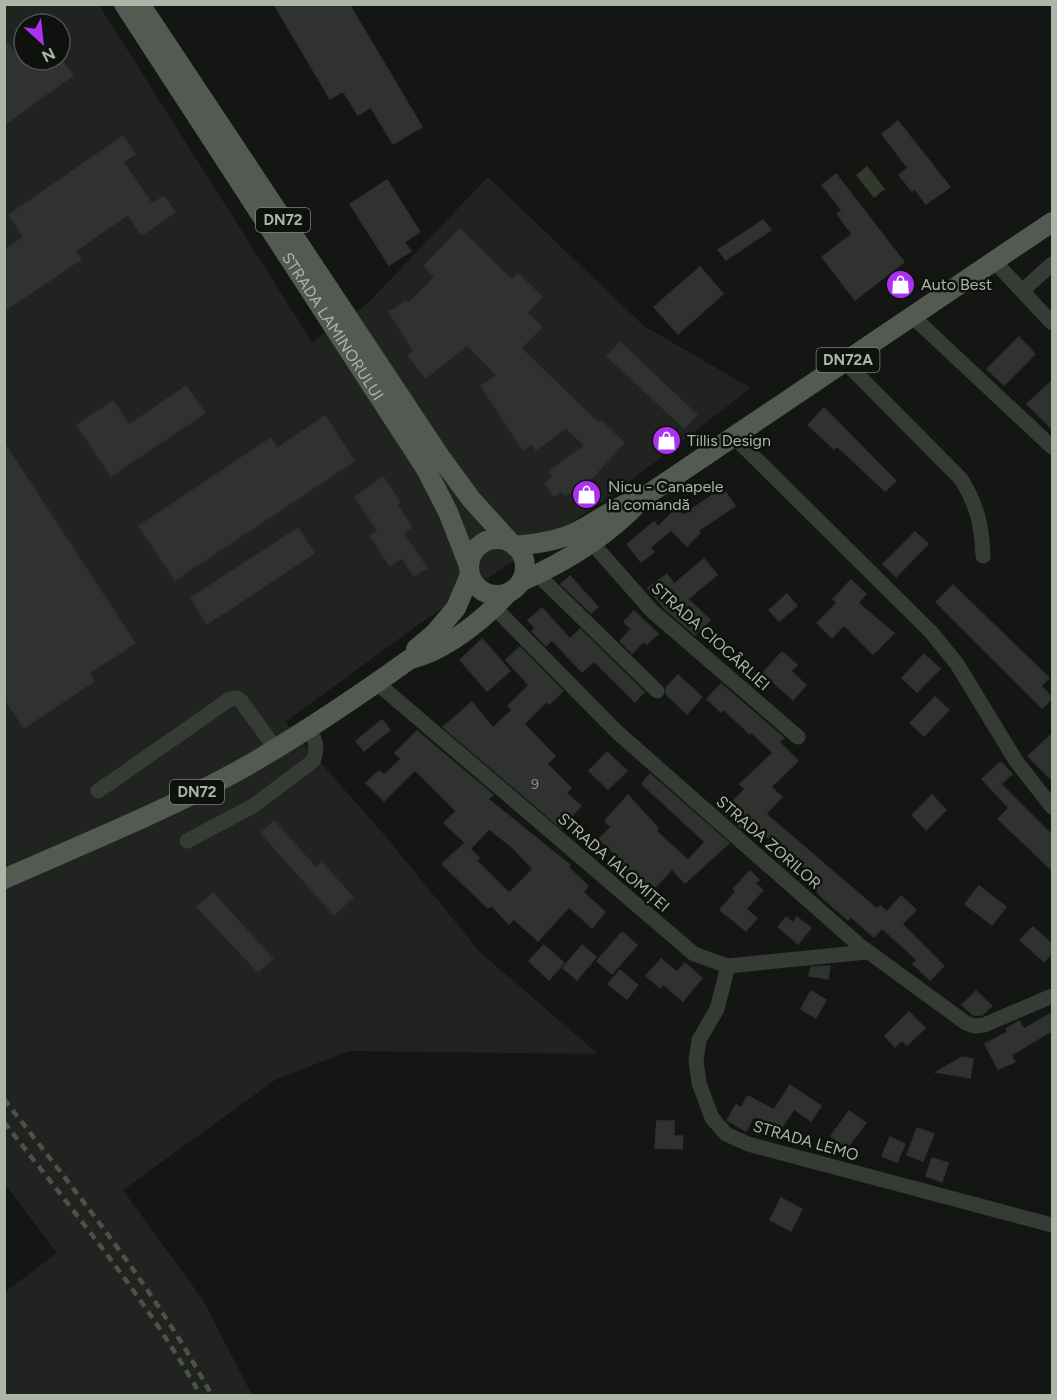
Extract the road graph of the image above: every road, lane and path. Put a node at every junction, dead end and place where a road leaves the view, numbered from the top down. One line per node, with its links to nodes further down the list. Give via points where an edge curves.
1 (124, 4): 15 (main road, STRADA LAMINORULUI, via 434,485)
2 (140, 4): 13 (main road, STRADA LAMINORULUI / DN72, via 441,458)
3 (1053, 222): 4 (main road, DN72A)
4 (993, 261): 6 (street); 7 (main road, DN72A)
5 (1053, 264): 6 (street)
6 (1022, 291): 8 (street)
7 (912, 316): 9 (main road, DN72A); 11 (street)
8 (1053, 323)
9 (845, 362): 10 (main road, DN72A); 14 (street, via 961,479 981,518)
10 (734, 437): 12 (main road, DN72A, via 644,497 627,516); 24 (street, via 931,632 957,664 1016,761)
11 (1053, 447)
12 (586, 536): 13 (main road, DN72A); 16 (main road, DN72A); 21 (street, STRADA CIOCÂRLIEI, via 652,611)
13 (512, 544): 15 (main road, DN72, via 501,540 483,543 471,557); 16 (main road, DN72, via 524,558)
14 (983, 556)
15 (470, 571): 16 (main road, via 480,590 489,594); 17 (main road, DN72, via 456,608)
16 (515, 589): 17 (main road, DN72, via 424,656); 19 (street); 27 (street, STRADA ZORILOR, via 617,732)
17 (410, 659): 18 (main road, DN72)
18 (377, 683): 20 (main road, DN72); 28 (street, STRADA IALOMIȚEI, via 694,954)
19 (657, 691)
20 (309, 728): 22 (main road, DN72); 25 (street, via 316,742 313,761 253,806)
21 (798, 737)
22 (276, 748): 23 (street, via 241,701 230,699); 26 (main road, DN72, via 196,793)
23 (98, 791)
24 (1053, 807)
25 (187, 840)
26 (4, 879)
27 (867, 952): 28 (street, STRADA IALOMIȚEI); 29 (street, STRADA ZORILOR, via 974,1026)
28 (728, 966): 30 (street, STRADA LEMO, via 717,1009 699,1040 696,1061 704,1099 712,1118 726,1134 748,1144)
29 (1053, 996)
30 (1053, 1225)

